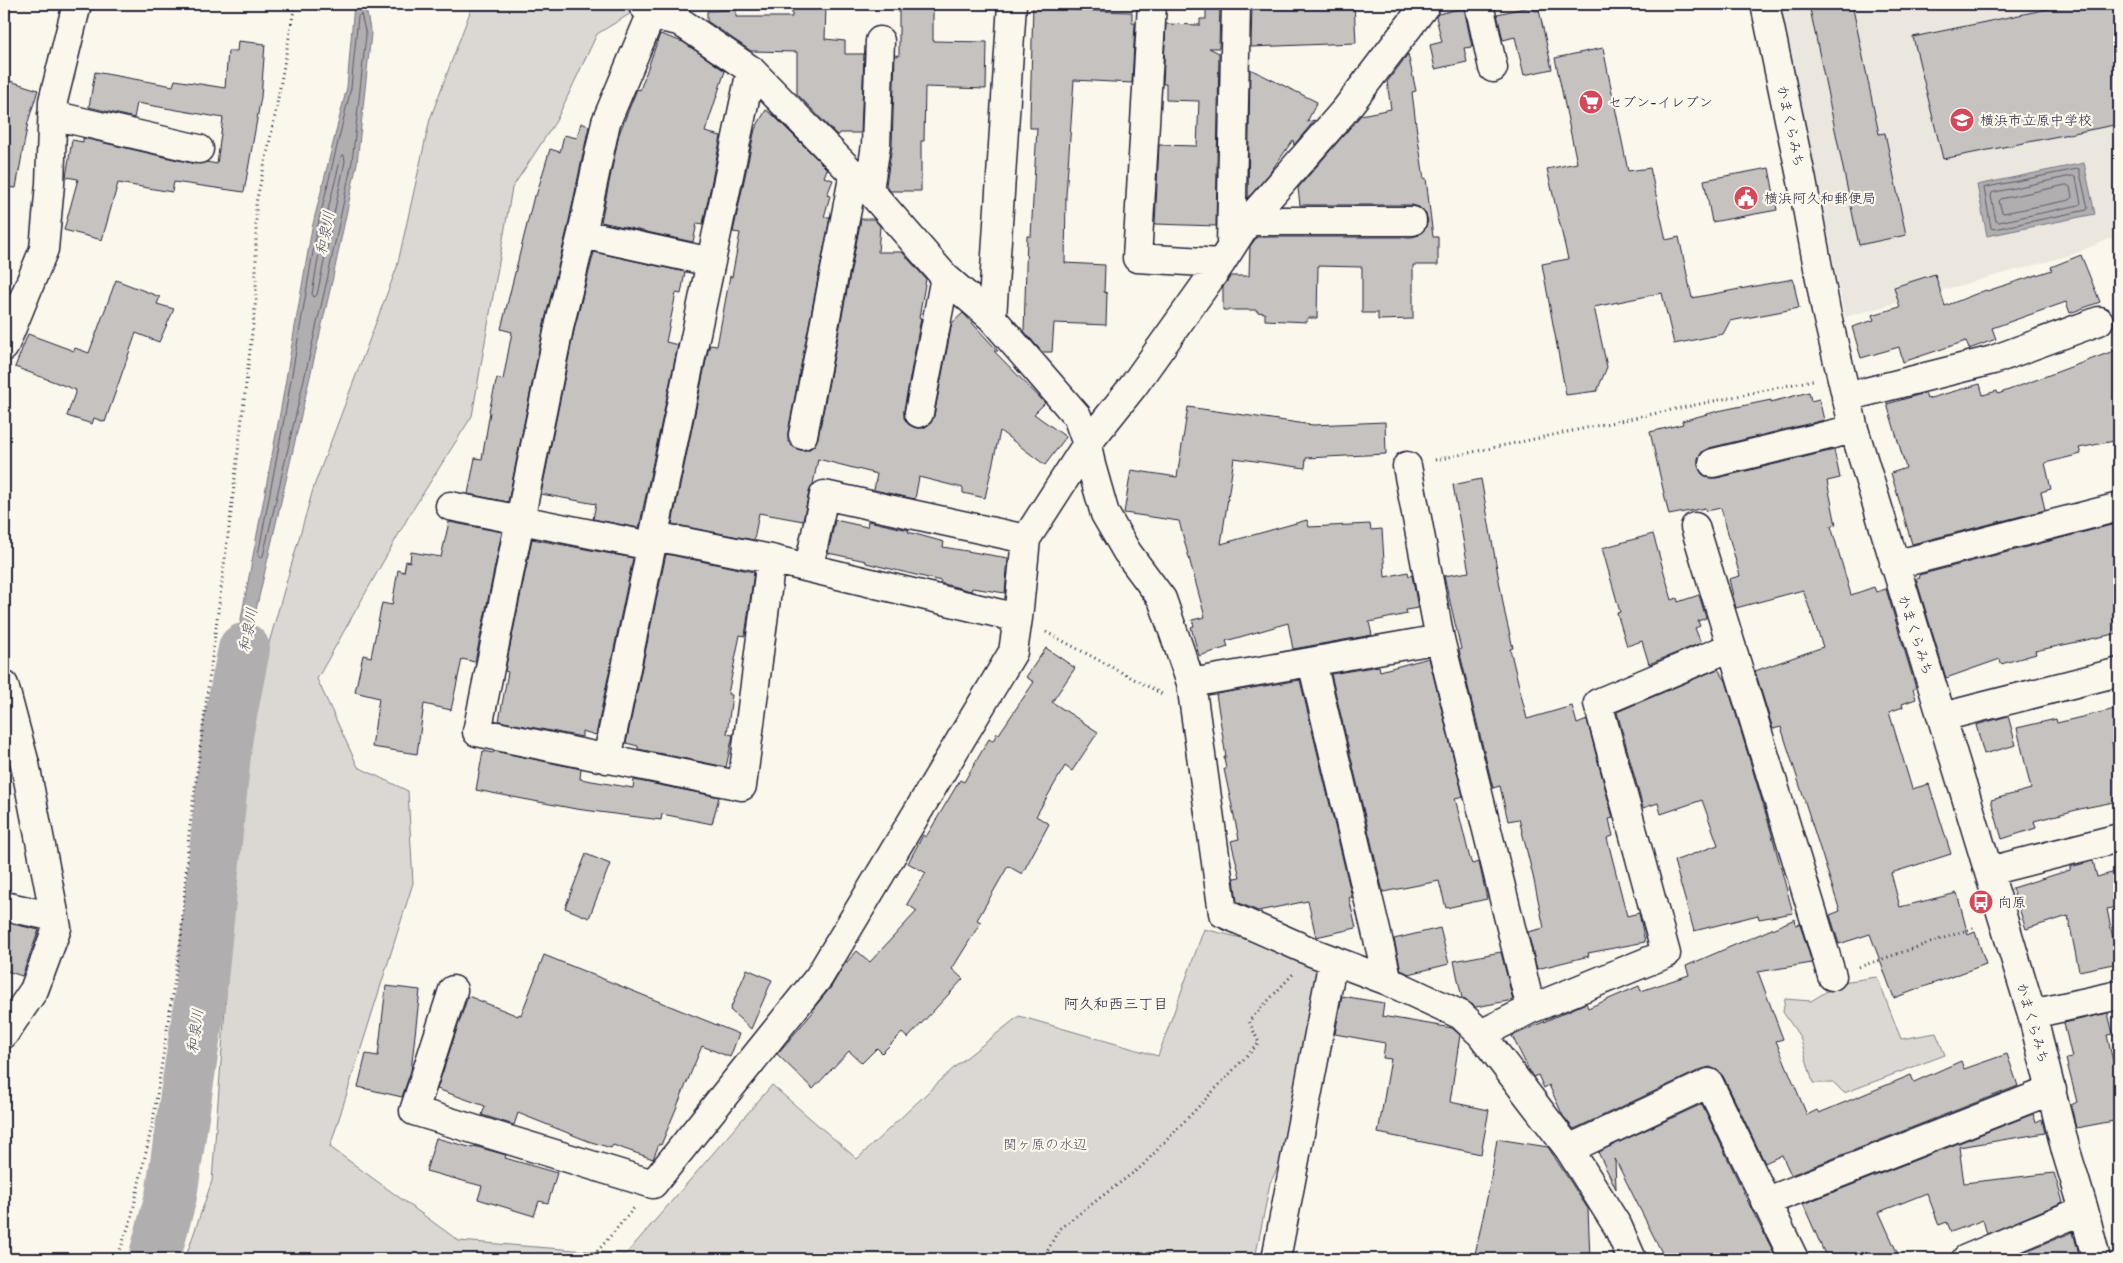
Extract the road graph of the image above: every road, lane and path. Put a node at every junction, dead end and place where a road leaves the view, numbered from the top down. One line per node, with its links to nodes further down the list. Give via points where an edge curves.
1 (77, 4): 14 (street)
2 (295, 4): 71 (path, via 256,203 256,299 190,824 180,938 153,1122 132,1219)
3 (1012, 4): 23 (street)
4 (1152, 4): 20 (street, via 1137,258)
5 (1236, 4): 20 (street)
6 (1426, 4): 17 (street, via 1346,109)
7 (1479, 4): 12 (street)
8 (1765, 4): 26 (street, かまくらみち, via 1826,312)
9 (646, 10): 10 (street); 19 (street, via 606,122)
10 (680, 13): 13 (street)
11 (880, 41): 16 (street, via 876,145)
12 (1492, 68)
13 (751, 70): 16 (street); 21 (street)
14 (52, 115): 15 (street); 25 (street, via 44,249)
15 (199, 149)
16 (862, 182): 22 (street); 29 (street)
17 (1248, 221): 18 (street); 20 (street)
18 (1412, 221)
19 (582, 234): 21 (street); 35 (street)
20 (1226, 254): 30 (street, via 1134,385)
21 (711, 262): 38 (street)
22 (945, 277): 23 (street); 27 (street)
23 (992, 318): 30 (street, via 1077,416)
24 (2099, 321): 26 (street, via 1993,360)
25 (4, 347)
26 (1844, 386): 28 (street, かまくらみち); 32 (path)
27 (919, 413)
28 (1854, 429): 31 (street); 40 (street, かまくらみち)
29 (803, 435)
30 (1087, 444): 37 (street); 47 (street, via 1106,514 1127,552 1162,599)
31 (1713, 463)
32 (1407, 466): 43 (street)
33 (450, 506): 35 (street)
34 (2119, 507): 40 (street)
35 (519, 519): 38 (street); 51 (street, via 477,732)
36 (1695, 527): 44 (street)
37 (1026, 539): 41 (street, via 824,495); 42 (street)
38 (653, 541): 39 (street); 51 (street)
39 (772, 559): 41 (street); 51 (street, via 742,786)
40 (1894, 565): 50 (street, かまくらみち)
41 (809, 568): 42 (street)
42 (1018, 618): 49 (path); 68 (street, via 1013,652 819,977)
43 (1440, 639): 45 (street); 62 (street)
44 (1731, 647): 58 (street); 62 (street, via 1598,703 1666,954)
45 (1312, 662): 47 (street); 59 (street)
46 (2119, 672): 50 (street)
47 (1191, 683): 49 (street)
48 (4, 685): 55 (street, via 25,764)
49 (1194, 711): 57 (street, via 1223,913)
50 (1942, 717): 53 (street, かまくらみち)
51 (607, 759)
52 (2119, 838): 53 (street)
53 (1989, 871): 56 (street, かまくらみち)
54 (4, 906): 55 (street)
55 (55, 917): 64 (street, via 57,928 34,990)
56 (2002, 918): 58 (path); 63 (street, かまくらみち)
57 (1323, 956): 59 (street); 73 (path, via 1249,1020 1259,1044 1142,1166 1059,1229); 74 (street)
58 (1832, 976)
59 (1388, 980): 65 (street, via 1461,1015)
60 (454, 990): 68 (street, via 414,1111)
61 (2119, 995): 63 (street)
62 (1531, 1009): 65 (street)
63 (2032, 1014): 66 (street, かまくらみち)
64 (4, 1034)
65 (1480, 1034): 67 (street)
66 (2052, 1090): 69 (street); 70 (street, かまくらみち)
67 (1569, 1149): 69 (street, via 1709,1083); 75 (street, via 1618,1227)
68 (653, 1184): 72 (path)
69 (1766, 1202): 76 (street)
70 (2084, 1210): 77 (street); 78 (street, かまくらみち)
71 (117, 1259)
72 (590, 1259)
73 (1043, 1259)
74 (1276, 1259)
75 (1632, 1259)
76 (1794, 1259)
77 (1966, 1259)
78 (2096, 1259)

